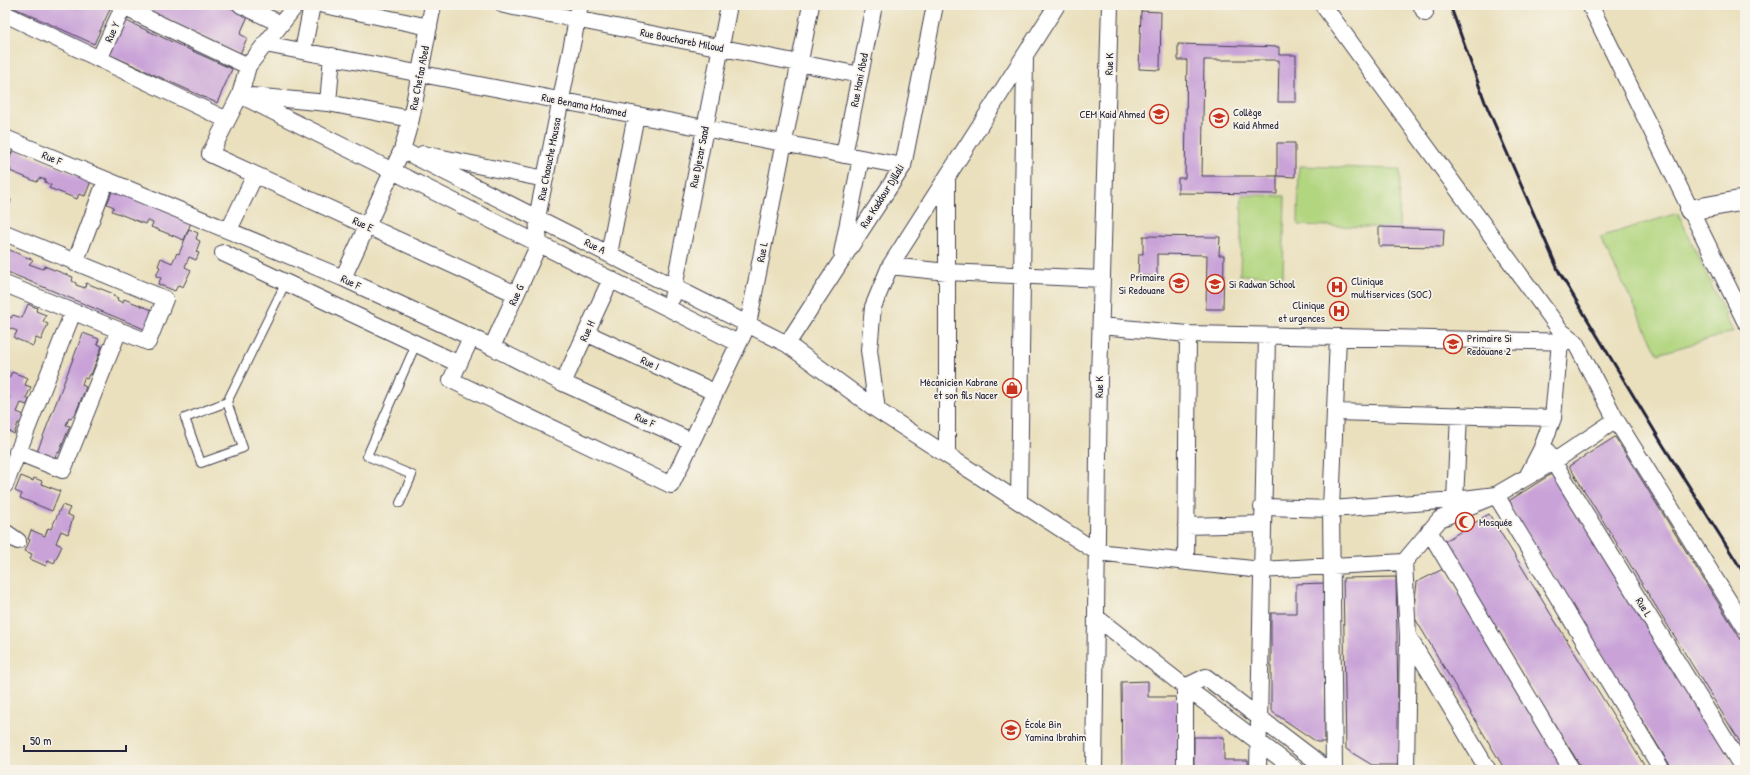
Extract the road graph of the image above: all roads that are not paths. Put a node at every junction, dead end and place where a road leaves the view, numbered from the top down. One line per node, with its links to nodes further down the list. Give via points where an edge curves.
1 (241, 5): 18 (street)
2 (296, 5): 18 (street)
3 (312, 5): 22 (street)
4 (324, 5): 19 (street)
5 (433, 5): 19 (street, Rue Chefaa Abed)
6 (504, 5): 16 (street, Rue Bouchareb Miloud)
7 (729, 5): 21 (street, Rue Djezar Saad)
8 (811, 5): 26 (street, Rue L)
9 (874, 5): 29 (street, Rue Hani Abed)
10 (935, 5): 42 (street, Rue Kaddour Djllali)
11 (1057, 5): 24 (street)
12 (1110, 5): 64 (street, Rue K)
13 (1323, 5): 80 (street)
14 (1590, 5): 49 (street)
15 (122, 6): 25 (street, Rue Y); 27 (street)
16 (578, 12): 21 (street, Rue Bouchareb Miloud); 31 (street, Rue Chaouche Moussa)
17 (5, 14): 25 (street)
18 (281, 24): 20 (street)
19 (429, 26): 28 (street, Rue Chefaa Abed)
20 (265, 44): 22 (street, Rue Benama Mohamed); 27 (street)
21 (721, 48): 26 (street, Rue Bouchareb Miloud); 36 (street, Rue Djezar Saad)
22 (303, 51): 23 (street, Rue Benama Mohamed)
23 (332, 56): 28 (street, Rue Benama Mohamed); 32 (street)
24 (1025, 56): 45 (street); 61 (street)
25 (99, 59): 35 (street)
26 (799, 63): 29 (street, Rue Bouchareb Miloud); 38 (street, Rue L)
27 (248, 66): 30 (street)
28 (420, 73): 31 (street, Rue Benama Mohamed); 34 (street, Rue Chefaa Abed)
29 (860, 75): 40 (street, Rue Hani Abed)
30 (240, 95): 32 (street); 35 (street); 43 (street)
31 (561, 100): 33 (street, Rue Benama Mohamed); 46 (street, Rue Chaouche Moussa)
32 (328, 102): 34 (street)
33 (636, 115): 36 (street, Rue Benama Mohamed); 56 (street, Rue H)
34 (411, 119): 39 (street, Rue Chefaa Abed)
35 (227, 120): 44 (street, Rue E, via 210,154)
36 (705, 128): 38 (street, Rue Benama Mohamed); 67 (street, Rue Djezar Saad)
37 (5, 138): 47 (street, Rue F)
38 (784, 143): 40 (street, Rue Benama Mohamed); 72 (street, Rue L)
39 (402, 150): 43 (street, Rue Chefaa Abed); 46 (street); 50 (street, Rue A)
40 (844, 155): 41 (street, Rue Benama Mohamed)
41 (861, 158): 42 (street, Rue Benama Mohamed); 58 (street)
42 (903, 166): 58 (street, Rue Kaddour Djllali)
43 (393, 170): 51 (street, Rue Chefaa Abed); 54 (street)
44 (255, 175): 51 (street, Rue E); 52 (street)
45 (947, 177): 59 (street); 60 (street)
46 (545, 179): 50 (street, Rue Chaouche Moussa)
47 (106, 180): 52 (street, Rue F); 57 (street)
48 (1745, 200): 49 (street)
49 (1690, 210): 71 (street)
50 (537, 218): 54 (street, Rue Chaouche Moussa); 56 (street, Rue A)
51 (367, 226): 63 (street, Rue Chefaa Abed); 68 (street, Rue E)
52 (229, 230): 63 (street, Rue F)
53 (5, 233): 57 (street)
54 (539, 244): 62 (street); 68 (street, Rue G)
55 (223, 253): 65 (street)
56 (611, 255): 62 (street, Rue H); 67 (street, Rue A)
57 (75, 263): 74 (street, via 165,298 148,342)
58 (840, 266): 83 (street, Rue Kaddour Djllali)
59 (890, 266): 60 (street); 89 (street, via 873,307 869,350)
60 (947, 272): 61 (street); 97 (street)
61 (1022, 275): 64 (street); 103 (street)
62 (607, 277): 69 (street); 75 (street, Rue H)
63 (343, 278): 79 (street, Rue F)
64 (1102, 279): 73 (street, Rue K)
65 (286, 282): 82 (street); 88 (lane)
66 (5, 284): 70 (street)
67 (674, 288): 69 (street, Rue Djezar Saad); 72 (street, Rue A)
68 (516, 294): 84 (street, Rue G)
69 (669, 309): 81 (street)
70 (73, 312): 74 (street); 96 (street)
71 (1745, 321)
72 (748, 324): 81 (street, Rue L); 83 (street, Rue A)
73 (1101, 326): 76 (street); 112 (street, Rue K)
74 (119, 330): 96 (street, via 63,470)
75 (586, 334): 86 (street, Rue H); 87 (street, Rue I)
76 (1188, 334): 77 (street); 108 (street)
77 (1266, 336): 78 (street); 105 (street)
78 (1338, 337): 80 (street); 90 (street)
79 (471, 338): 84 (street, Rue F); 85 (street)
80 (1566, 338): 92 (street); 93 (street)
81 (738, 343): 87 (street, Rue L)
82 (416, 344): 85 (street); 104 (lane, via 367,456 412,475)
83 (787, 344): 89 (street, Rue A)
84 (492, 347): 86 (street, Rue F)
85 (459, 364): 94 (street, Rue L, via 451,380 671,485)
86 (563, 383): 94 (street, Rue F)
87 (714, 392): 94 (street, Rue L)
88 (227, 402): 88 (lane, via 243,448 201,463 184,418)
89 (877, 410): 97 (street, Rue A)
90 (1335, 412): 91 (street); 106 (street)
91 (1459, 415): 92 (street); 102 (street)
92 (1553, 418): 95 (street)
93 (1616, 420): 98 (street); 118 (street)
94 (691, 441)
95 (1543, 445): 98 (street, Rue L); 99 (street)
96 (17, 452): 100 (street)
97 (947, 455): 103 (street, Rue A)
98 (1553, 462): 99 (street); 133 (street, Rue L)
99 (1527, 477): 101 (street)
100 (5, 485)
101 (1496, 495): 102 (street); 109 (street, via 1440,519); 132 (street)
102 (1455, 500): 106 (street)
103 (1019, 502): 112 (street, Rue A)
104 (400, 503)
105 (1262, 506): 106 (street); 107 (street)
106 (1331, 509): 115 (street)
107 (1262, 524): 108 (street); 116 (street)
108 (1186, 526): 113 (street)
109 (1429, 531): 114 (street); 131 (street)
110 (5, 532): 111 (street)
111 (18, 541)
112 (1097, 552): 113 (street); 117 (street, Rue K)
113 (1186, 562): 116 (street)
114 (1404, 562): 115 (street); 119 (street)
115 (1333, 565): 116 (street); 128 (street)
116 (1261, 570): 121 (street)
117 (1096, 617): 120 (street); 123 (street, Rue K)
118 (1745, 627)
119 (1408, 636): 129 (street); 130 (street)
120 (1185, 687): 121 (street, via 1206,677); 122 (street); 124 (street)
121 (1258, 717): 122 (street); 127 (street)
122 (1258, 742): 125 (street); 126 (street)
123 (1094, 770)
124 (1185, 770)
125 (1258, 770)
126 (1296, 770)
127 (1328, 770)
128 (1334, 770)
129 (1406, 770)
130 (1488, 770)
131 (1572, 770)
132 (1662, 770)
133 (1744, 770)

